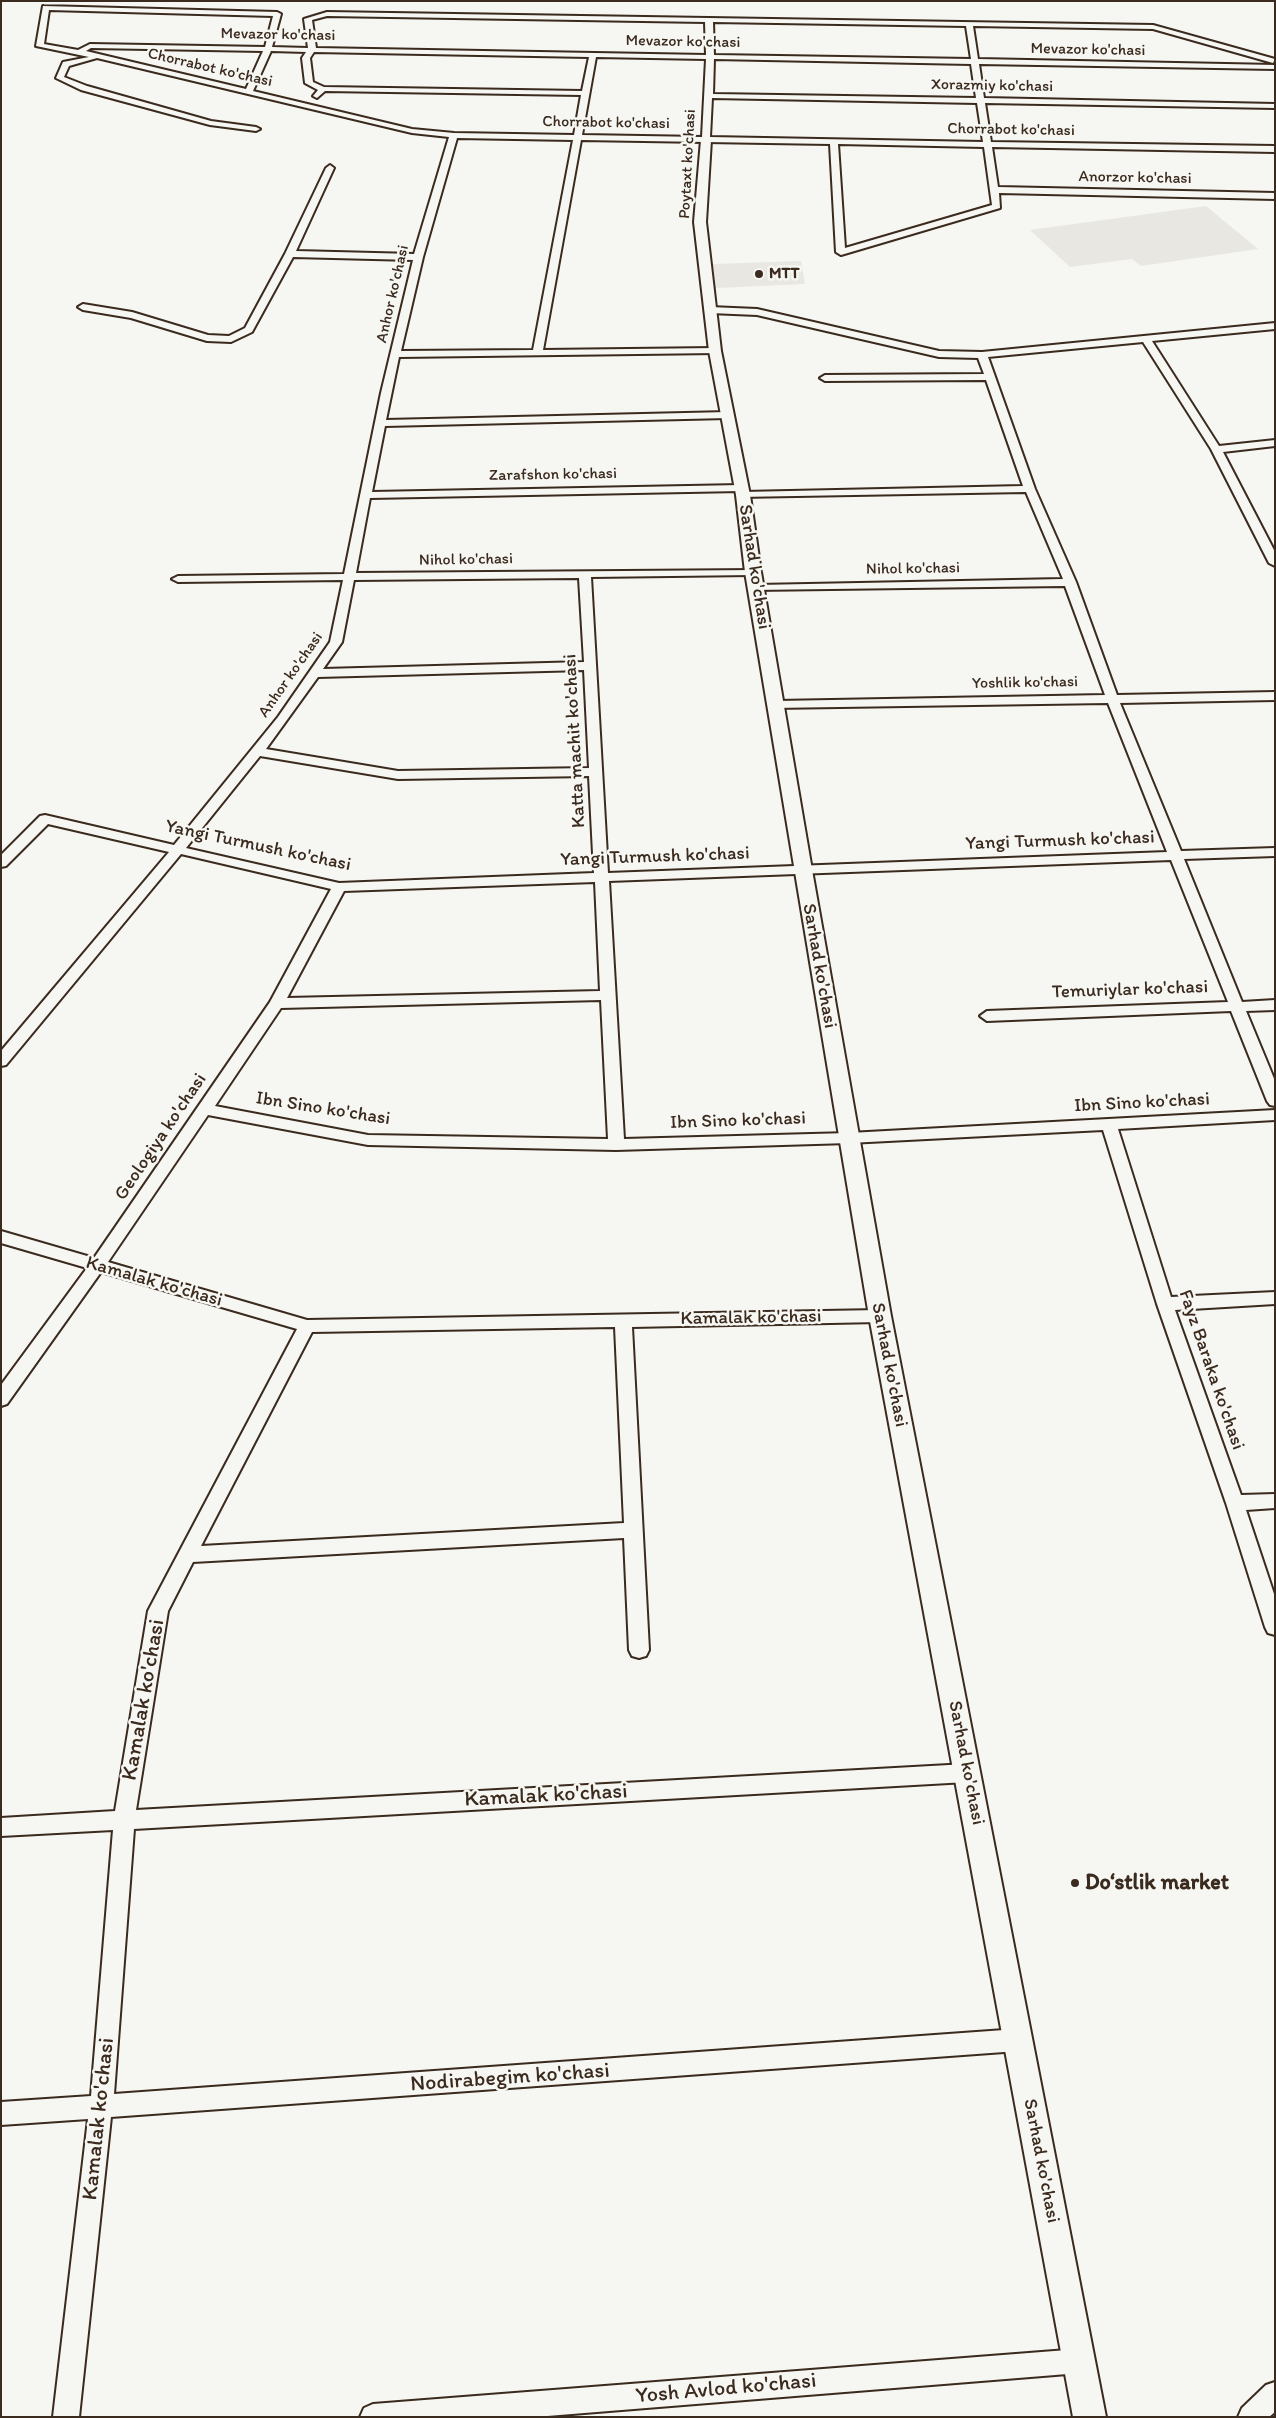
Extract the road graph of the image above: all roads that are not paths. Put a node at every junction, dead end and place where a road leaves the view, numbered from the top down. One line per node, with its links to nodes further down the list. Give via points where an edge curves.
1 (708, 20): 2 (street); 4 (street, via 327,14 308,18); 7 (street, Poytaxt ko'chasi)
2 (970, 24): 9 (street); 10 (street, via 1153,26)
3 (268, 49): 4 (street, Mevazor ko'chasi); 5 (street, Mevazor ko'chasi, via 90,46); 5 (street, Chorrabot ko'chasi, via 277,14 46,8 40,46); 13 (street)
4 (312, 50): 6 (street, Mevazor ko'chasi); 12 (street, via 306,58 309,83)
5 (79, 52): 8 (street, Chorrabot ko'chasi)
6 (593, 55): 7 (street, Mevazor ko'chasi); 14 (street)
7 (710, 56): 9 (street, Mevazor ko'chasi); 15 (street, Poytaxt ko'chasi)
8 (96, 57): 13 (street, Chorrabot ko'chasi); 19 (street, via 66,64 60,78 84,88 210,123)
9 (977, 61): 11 (street, Mevazor ko'chasi); 16 (street)
10 (1275, 61)
11 (1275, 67)
12 (323, 89): 14 (street); 17 (street)
13 (249, 92): 17 (street, Chorrabot ko'chasi)
14 (586, 93): 21 (street)
15 (709, 96): 16 (street, Xorazmiy ko'chasi); 22 (street, Poytaxt ko'chasi)
16 (982, 101): 18 (street, Xorazmiy ko'chasi); 24 (street)
17 (309, 105): 20 (street, Chorrabot ko'chasi, via 412,132)
18 (1275, 106)
19 (256, 129)
20 (454, 135): 21 (street, Chorrabot ko'chasi); 30 (street, Anhor ko'chasi)
21 (577, 138): 22 (street, Chorrabot ko'chasi); 36 (street)
22 (706, 140): 23 (street, Chorrabot ko'chasi); 32 (street, Poytaxt ko'chasi, via 700,222)
23 (834, 142): 24 (street, Chorrabot ko'chasi); 27 (street, via 841,252 997,206)
24 (988, 144): 25 (street, Chorrabot ko'chasi); 27 (street)
25 (1275, 149)
26 (330, 168): 29 (street)
27 (995, 190): 28 (street, Anorzor ko'chasi)
28 (1275, 196)
29 (290, 254): 30 (street); 31 (street, via 248,330 231,339 207,338 132,315)
30 (418, 257): 37 (street, Anhor ko'chasi)
31 (84, 307)
32 (710, 310): 35 (street, Sarhad ko'chasi); 38 (street, via 757,312 939,354)
33 (1275, 326): 34 (street)
34 (1145, 338): 38 (street); 44 (street)
35 (715, 351): 36 (street); 41 (street, Sarhad ko'chasi)
36 (538, 353): 37 (street)
37 (395, 354): 42 (street, Anhor ko'chasi)
38 (982, 354): 39 (street)
39 (989, 377): 40 (street); 45 (street)
40 (825, 378)
41 (728, 415): 42 (street); 46 (street, Sarhad ko'chasi)
42 (380, 423): 47 (street, Anhor ko'chasi)
43 (1275, 443): 44 (street)
44 (1216, 449): 48 (street)
45 (1030, 489): 46 (street, Zarafshon ko'chasi); 53 (street)
46 (742, 491): 47 (street, Zarafshon ko'chasi); 52 (street, Sarhad ko'chasi)
47 (366, 495): 50 (street, Anhor ko'chasi)
48 (1274, 559)
49 (585, 574): 50 (street, Nihol ko'chasi); 52 (street, Nihol ko'chasi); 54 (street, Katta machit ko'chasi)
50 (350, 578): 51 (street, Nihol ko'chasi); 55 (street, Anhor ko'chasi, via 336,642)
51 (178, 579)
52 (755, 580): 53 (street, Nihol ko'chasi); 58 (street, Sarhad ko'chasi)
53 (1070, 582): 57 (street)
54 (590, 666): 55 (street); 60 (street, Katta machit ko'chasi)
55 (314, 673): 59 (street, Anhor ko'chasi)
56 (1275, 696): 57 (street, Yoshlik ko'chasi)
57 (1112, 698): 58 (street, Yoshlik ko'chasi); 63 (street)
58 (777, 705): 65 (street, Sarhad ko'chasi)
59 (256, 752): 60 (street, via 398,775); 61 (street, Anhor ko'chasi)
60 (596, 772): 66 (street, Katta machit ko'chasi)
61 (178, 849): 64 (street, Yangi Turmush ko'chasi, via 45,819); 67 (street, Yangi Turmush ko'chasi); 73 (street, Anhor ko'chasi)
62 (1275, 852): 63 (street, Yangi Turmush ko'chasi)
63 (1174, 855): 65 (street, Yangi Turmush ko'chasi); 71 (street)
64 (1, 863)
65 (803, 870): 66 (street, Yangi Turmush ko'chasi); 78 (street, Sarhad ko'chasi)
66 (601, 878): 67 (street, Yangi Turmush ko'chasi); 68 (street, Katta machit ko'chasi)
67 (339, 887): 69 (street, Geologiya ko'chasi)
68 (608, 995): 69 (street); 79 (street, Katta machit ko'chasi)
69 (277, 1003): 75 (street, Geologiya ko'chasi)
70 (1275, 1005): 71 (street, Temuriylar ko'chasi)
71 (1236, 1006): 72 (street, Temuriylar ko'chasi); 74 (street)
72 (987, 1016)
73 (1, 1061)
74 (1275, 1101)
75 (204, 1110): 79 (street, Ibn Sino ko'chasi, via 368,1140); 81 (street, Geologiya ko'chasi)
76 (1275, 1115): 77 (street, Ibn Sino ko'chasi)
77 (1109, 1126): 78 (street, Ibn Sino ko'chasi); 83 (street, Fayz Baraka ko'chasi)
78 (849, 1138): 79 (street, Ibn Sino ko'chasi); 84 (street, Sarhad ko'chasi)
79 (616, 1145)
80 (1, 1237): 81 (street, Kamalak ko'chasi)
81 (97, 1266): 86 (street, Kamalak ko'chasi); 87 (street, Geologiya ko'chasi)
82 (1275, 1298): 83 (street)
83 (1165, 1304): 89 (street, Fayz Baraka ko'chasi)
84 (880, 1316): 85 (street, Kamalak ko'chasi); 94 (street, Sarhad ko'chasi)
85 (623, 1320): 86 (street, Kamalak ko'chasi); 90 (street)
86 (307, 1326): 91 (street, Kamalak ko'chasi)
87 (1, 1399)
88 (1275, 1501): 89 (street)
89 (1235, 1503): 92 (street, Fayz Baraka ko'chasi)
90 (633, 1530): 91 (street); 93 (street)
91 (187, 1555): 95 (street, Kamalak ko'chasi, via 158,1611)
92 (1275, 1627)
93 (639, 1650)
94 (967, 1772): 95 (street, Kamalak ko'chasi); 97 (street, Sarhad ko'chasi)
95 (124, 1820): 96 (street, Kamalak ko'chasi); 98 (street, Kamalak ko'chasi)
96 (1, 1827)
97 (1018, 2040): 98 (street, Nodirabegim ko'chasi); 100 (street, Sarhad ko'chasi)
98 (102, 2108): 99 (street, Nodirabegim ko'chasi); 102 (street, Kamalak ko'chasi)
99 (1, 2114)
100 (1080, 2361): 103 (street, Yosh Avlod ko'chasi); 104 (street, Sarhad ko'chasi)
101 (1275, 2394): 105 (street)
102 (66, 2417)
103 (373, 2417)
104 (1090, 2417)
105 (1252, 2417)

